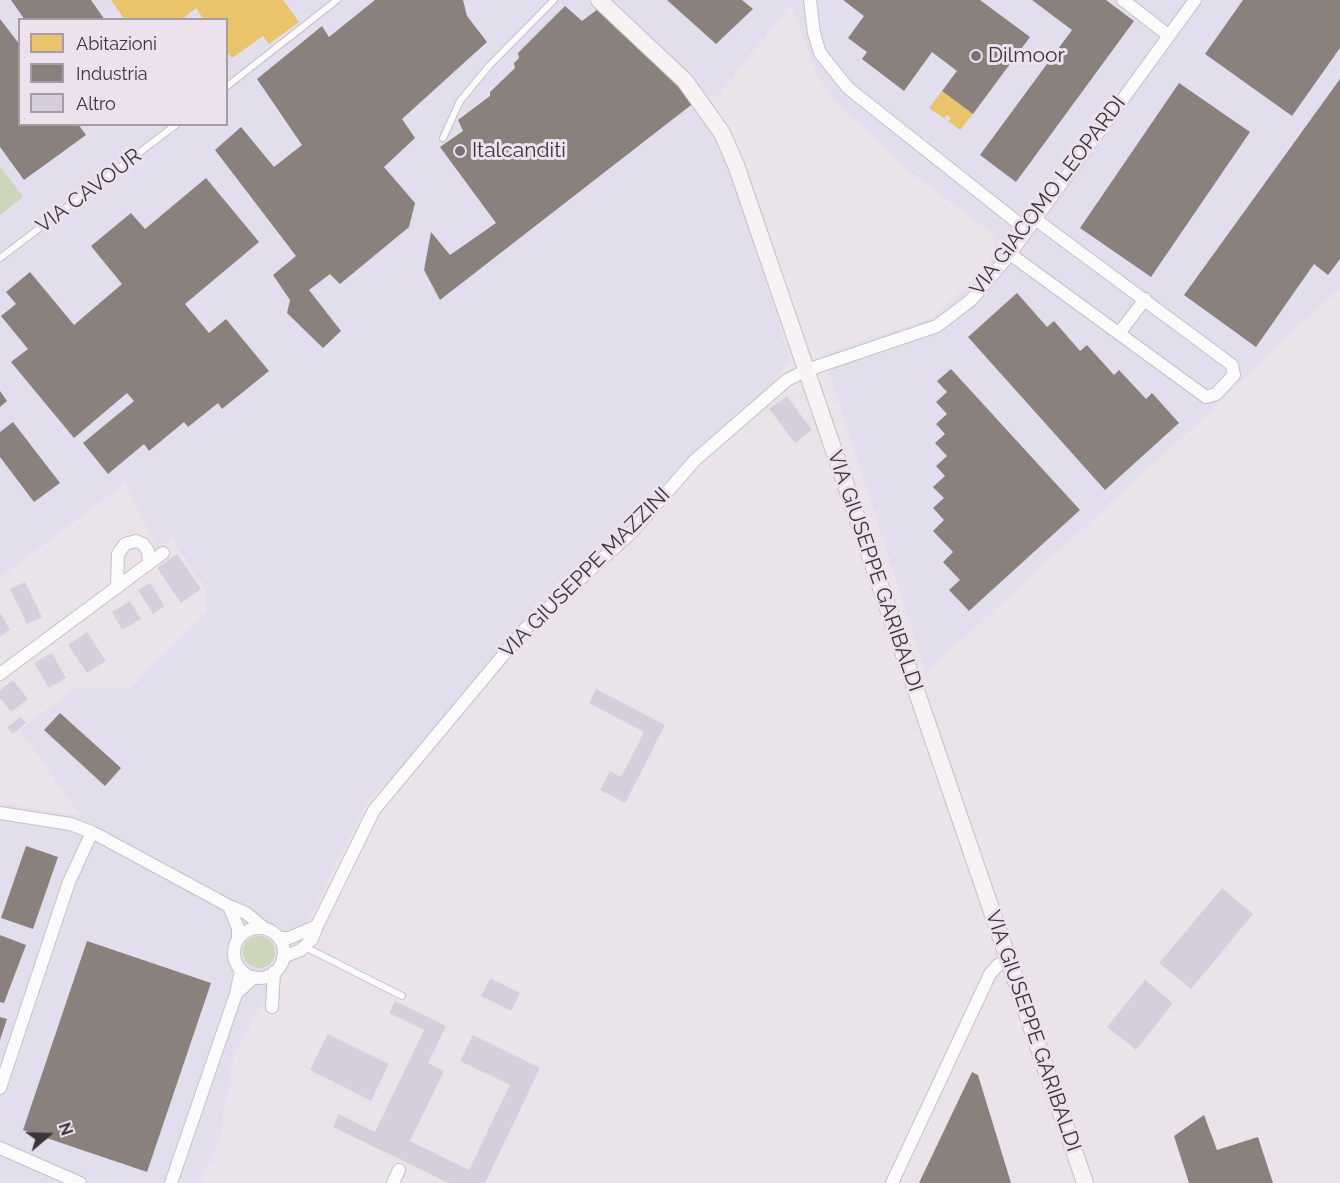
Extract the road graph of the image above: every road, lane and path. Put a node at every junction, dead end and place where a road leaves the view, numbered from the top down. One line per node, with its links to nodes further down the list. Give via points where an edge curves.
1 (338, 0): 8 (lane)
2 (554, 0): 10 (lane, via 460,101)
3 (598, 0): 17 (street, VIA GIUSEPPE GARIBALDI, via 685,81 722,133)
4 (810, 0): 12 (street, via 820,54 848,88)
5 (1123, 0): 7 (street)
6 (1195, 0): 7 (street, VIA GIACOMO LEOPARDI)
7 (1168, 35): 11 (street, VIA GIACOMO LEOPARDI)
8 (228, 85)
9 (174, 126): 14 (lane, VIA CAVOUR)
10 (442, 138)
11 (1035, 219): 12 (street, VIA GIACOMO LEOPARDI); 15 (street)
12 (1027, 231): 13 (street, VIA GIACOMO LEOPARDI)
13 (1010, 254): 16 (street); 17 (street, VIA GIACOMO LEOPARDI, via 971,300 937,326)
14 (0, 258)
15 (1145, 299): 16 (street); 16 (street, via 1232,365 1234,375 1211,398 1206,397)
16 (1120, 332)
17 (807, 370): 25 (street, VIA GIUSEPPE MAZZINI, via 787,380 695,460 633,531 525,629 374,810); 31 (street, VIA GIUSEPPE GARIBALDI)
18 (163, 553): 19 (street)
19 (150, 562): 20 (street); 20 (street, via 143,544 124,544 118,554)
20 (117, 585): 21 (street)
21 (0, 674)
22 (0, 813): 23 (street, via 70,824)
23 (92, 832): 24 (street); 37 (street, via 69,882)
24 (229, 906): 26 (street, via 246,913); 27 (street)
25 (317, 926): 28 (street, via 290,938); 29 (street, VIA GIUSEPPE MAZZINI)
26 (264, 928): 27 (street, via 249,929); 28 (street)
27 (238, 938): 32 (street, via 235,960)
28 (280, 938): 30 (street)
29 (304, 947): 30 (street); 36 (lane)
30 (283, 957): 33 (street)
31 (1009, 959): 43 (street, via 990,974); 44 (street, VIA GIUSEPPE GARIBALDI)
32 (241, 970): 34 (street); 35 (street)
33 (274, 972): 34 (street); 34 (street, via 272,1007)
34 (256, 977): 35 (street)
35 (236, 994): 41 (street)
36 (402, 996)
37 (0, 1088)
38 (0, 1148): 40 (street)
39 (399, 1170): 42 (street)
40 (80, 1183)
41 (171, 1183)
42 (393, 1183)
43 (892, 1183)
44 (1085, 1183)

